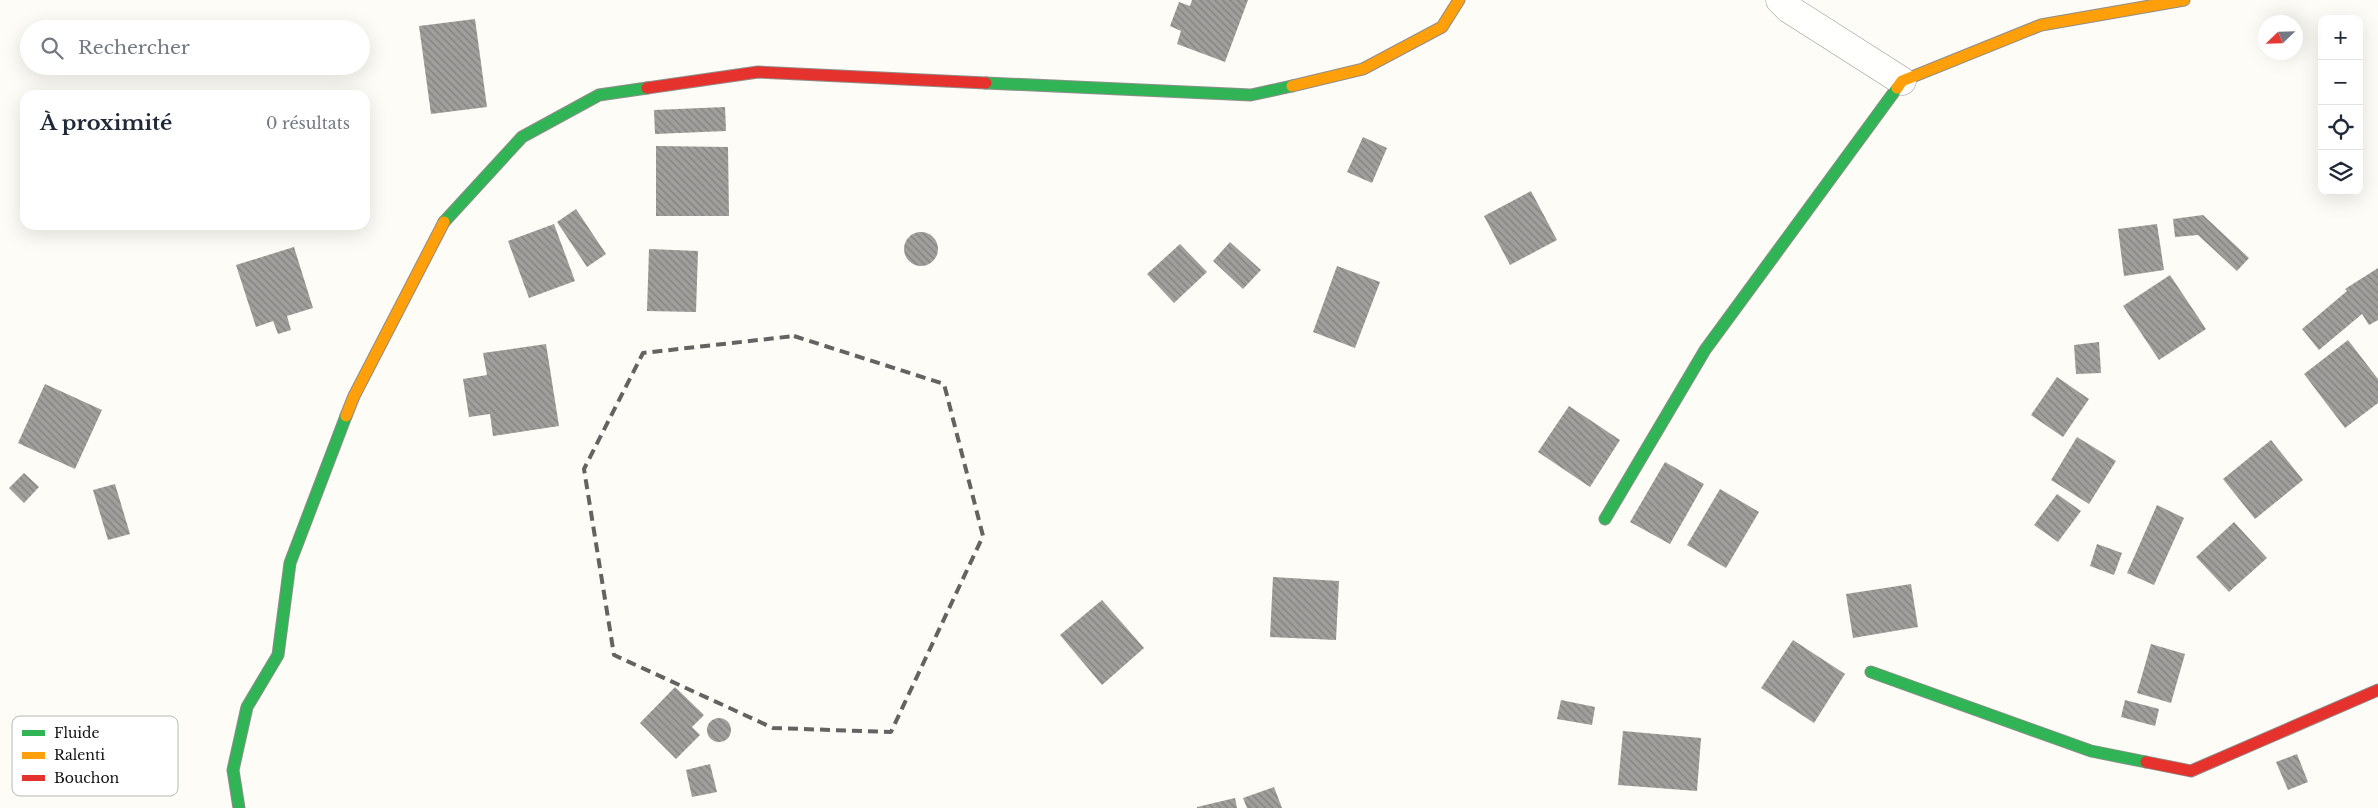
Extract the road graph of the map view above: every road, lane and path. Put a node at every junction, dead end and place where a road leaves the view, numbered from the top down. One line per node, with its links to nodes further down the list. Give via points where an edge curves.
1 (1459, 0): 8 (street, via 1442,27 1363,69 1251,95 758,72 600,95 522,137 442,224 354,396 290,563 278,655 247,707 233,770)
2 (1780, 0): 4 (street, via 1789,10)
3 (2184, 0): 4 (street, via 2041,25)
4 (1902, 81): 5 (street, via 1705,350)
5 (1605, 519)
6 (1872, 672): 7 (street, via 2091,751 2190,771)
7 (2378, 690)
8 (239, 808)

